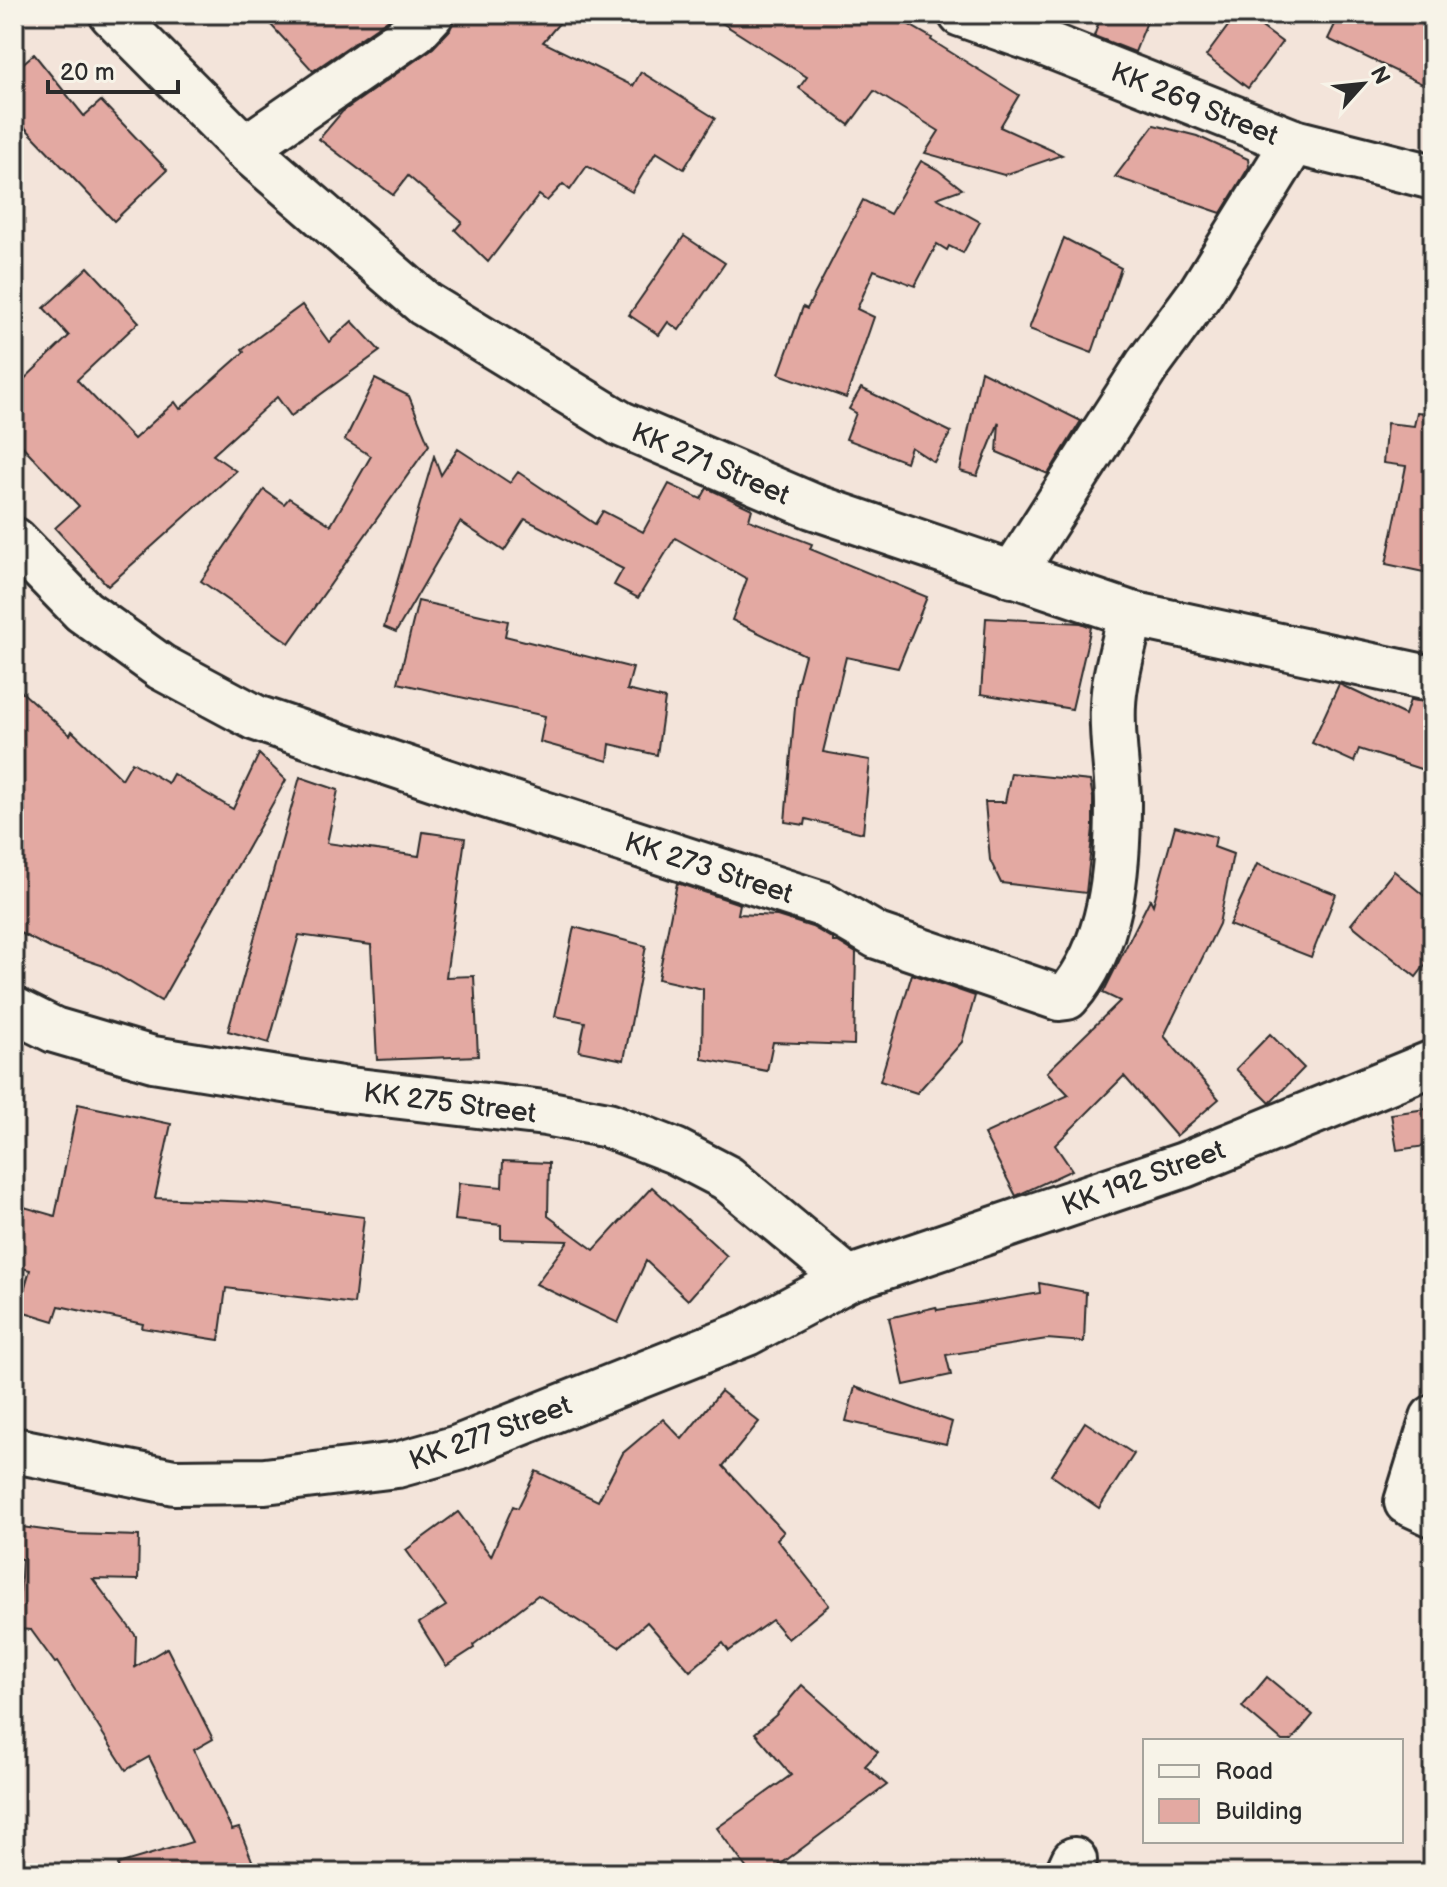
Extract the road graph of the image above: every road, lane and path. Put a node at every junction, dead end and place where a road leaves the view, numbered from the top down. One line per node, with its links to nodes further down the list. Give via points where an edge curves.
1 (112, 14): 5 (street, KK 271 Street)
2 (431, 14): 5 (street, via 415,31)
3 (961, 14): 4 (street, KK 269 Street)
4 (1294, 142): 6 (street, KK 269 Street); 8 (street, via 1224,257)
5 (245, 148): 8 (street, KK 271 Street, via 425,304 621,424 812,506)
6 (1433, 177)
7 (14, 540): 9 (street, KK 273 Street, via 83,611 161,667 256,718 822,904 877,936 1065,998 1091,963 1111,896 1118,803 1113,704)
8 (1012, 575): 9 (street, KK 271 Street)
9 (1131, 614): 10 (street, KK 271 Street)
10 (1433, 679)
11 (14, 1010): 13 (street, KK 275 Street, via 54,1030 153,1059 608,1125 727,1178)
12 (1433, 1063): 13 (street, KK 192 Street, via 1184,1165)
13 (848, 1279): 15 (street, KK 277 Street, via 747,1333 458,1448 397,1465 265,1481 174,1482)
14 (1433, 1418): 16 (street, via 1407,1502)
15 (14, 1450)
16 (1433, 1514)

